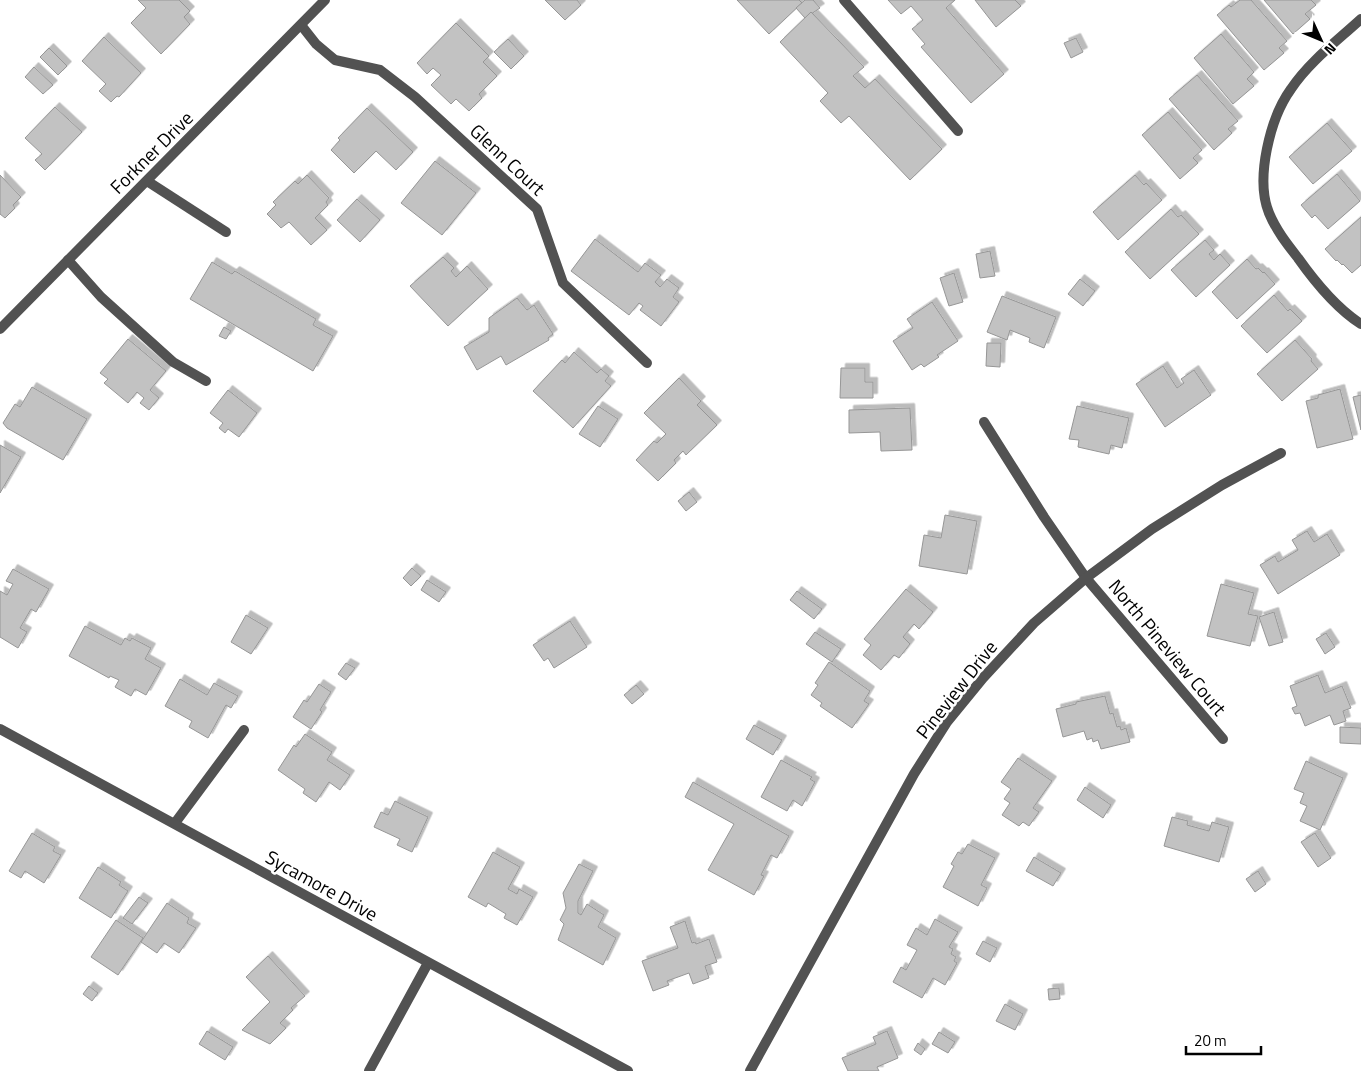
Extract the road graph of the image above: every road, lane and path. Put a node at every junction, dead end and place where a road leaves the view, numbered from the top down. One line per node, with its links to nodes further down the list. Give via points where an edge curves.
1 (325, 0): 4 (street, Forkner Drive)
2 (844, 0): 5 (street)
3 (1361, 19): 9 (street, via 1290,89 1270,138 1264,188 1268,211 1279,232 1329,296)
4 (301, 25): 6 (street, Forkner Drive); 11 (street, Glenn Court, via 335,60 380,70 415,97 537,209 563,283)
5 (958, 131)
6 (147, 181): 7 (street); 8 (street, Forkner Drive)
7 (226, 232)
8 (68, 260): 10 (street, Forkner Drive); 12 (street, via 101,298 166,356)
9 (1361, 324)
10 (0, 328)
11 (648, 363)
12 (206, 381)
13 (984, 422): 15 (street, North Pineview Court)
14 (1281, 453): 15 (street, Pineview Drive, via 1160,524)
15 (1086, 578): 18 (street, North Pineview Court); 23 (street, Pineview Drive, via 1034,623 947,722 884,825)
16 (0, 729): 19 (street, Sycamore Drive)
17 (244, 730): 19 (street)
18 (1223, 739)
19 (175, 823): 20 (street, Sycamore Drive)
20 (428, 963): 21 (street); 22 (street, Sycamore Drive)
21 (369, 1071)
22 (628, 1071)
23 (750, 1071)

